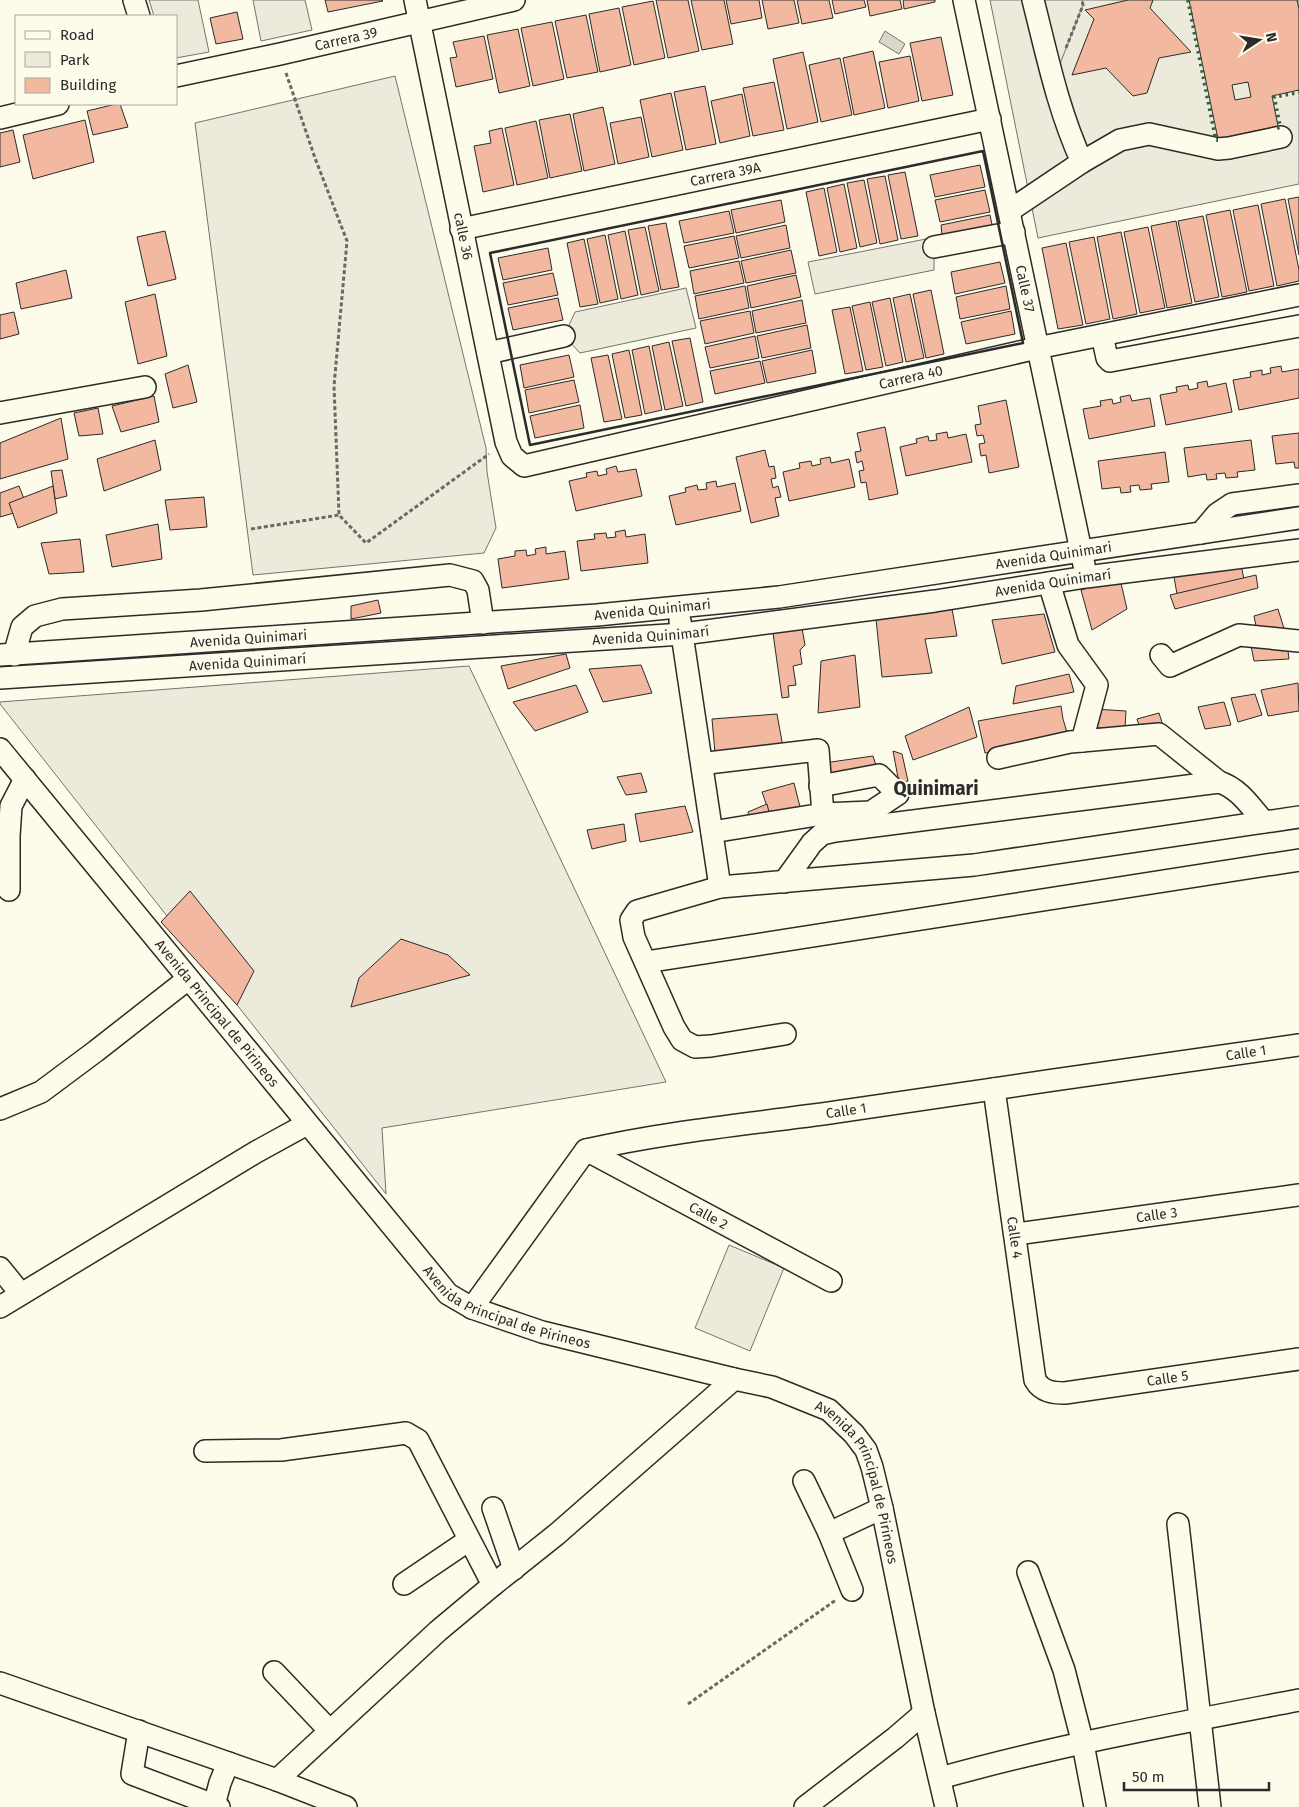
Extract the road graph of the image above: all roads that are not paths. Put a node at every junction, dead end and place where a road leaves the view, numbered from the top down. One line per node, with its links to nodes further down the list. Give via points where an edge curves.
1 (134, 0): 6 (street)
2 (415, 0): 7 (street, calle 36)
3 (514, 0): 7 (street, Carrera 39)
4 (964, 0): 11 (street, Calle 37)
5 (1033, 0): 13 (street, via 1070,137)
6 (139, 15)
7 (420, 21): 8 (street, Carrera 39); 15 (street, calle 36)
8 (178, 76)
9 (54, 105): 10 (street)
10 (0, 118)
11 (990, 120): 14 (street, Calle 37); 15 (street, Carrera 39A)
12 (1281, 137): 13 (street, via 1218,149 1149,134 1120,140)
13 (1082, 162): 14 (street)
14 (1009, 211): 16 (street, Calle 37)
15 (461, 229): 23 (street, calle 36)
16 (1014, 232): 17 (street); 22 (street, Calle 37)
17 (934, 247)
18 (1299, 295): 20 (street, Carrera 40)
19 (1299, 326): 20 (street, via 1110,361)
20 (1102, 335): 22 (street, Carrera 40)
21 (564, 336): 23 (street)
22 (1037, 348): 26 (street, Carrera 40); 31 (street, Calle 37)
23 (488, 354): 26 (street, calle 36, via 506,442 512,456)
24 (145, 386): 25 (street)
25 (0, 413)
26 (524, 466)
27 (1299, 495): 29 (street, via 1232,504 1217,514)
28 (1299, 518): 29 (street, Avenida Quinimari)
29 (1201, 533): 31 (street, Avenida Quinimari)
30 (1299, 550): 32 (street, Avenida Quinimarí)
31 (1081, 552): 32 (street, Calle 37); 34 (street, Avenida Quinimari, via 779,597)
32 (1086, 578): 33 (street, Avenida Quinimarí)
33 (1049, 583): 36 (street, Avenida Quinimarí); 41 (street, via 1068,645 1097,685)
34 (678, 608): 35 (street, Avenida Quinimari); 36 (street)
35 (483, 623): 38 (street, Avenida Quinimari); 38 (street, via 478,590 473,581 450,575 201,600 62,609 34,616 22,627)
36 (683, 634): 40 (street, Avenida Quinimarí); 51 (street)
37 (1299, 641): 39 (street, via 1239,635 1170,666)
38 (7, 655)
39 (1161, 655)
40 (0, 678)
41 (1082, 741): 43 (street); 46 (street, via 1159,734)
42 (0, 749): 45 (street, Avenida Principal de Pirineos)
43 (998, 758)
44 (708, 763): 47 (street, via 818,750)
45 (25, 780): 55 (street, via 11,806); 57 (street, Avenida Principal de Pirineos)
46 (1219, 782): 50 (street, via 1235,789); 53 (street, via 835,831 822,834 812,843)
47 (820, 786): 48 (street); 48 (street, via 879,775 898,794 871,812)
48 (823, 814): 51 (street)
49 (1299, 817): 50 (street)
50 (1264, 822): 53 (street, via 974,865)
51 (712, 832): 54 (street)
52 (1299, 860): 56 (street)
53 (784, 882): 54 (street)
54 (720, 887): 56 (street, via 637,911 631,920 634,937)
55 (9, 890)
56 (646, 962): 58 (street, via 674,1027 682,1040 695,1047)
57 (188, 978): 61 (street, via 41,1092); 62 (street, Avenida Principal de Pirineos)
58 (785, 1034)
59 (1299, 1045): 60 (street, Calle 1)
60 (994, 1089): 63 (street, Calle 1, via 678,1132); 65 (street, Calle 4)
61 (0, 1109)
62 (307, 1124): 68 (street); 70 (street, Avenida Principal de Pirineos, via 448,1294)
63 (586, 1150): 67 (street, Calle 2); 70 (street)
64 (1299, 1195): 65 (street, Calle 3)
65 (1016, 1234): 73 (street, Calle 4)
66 (0, 1268): 68 (street)
67 (831, 1281)
68 (20, 1294): 69 (street)
69 (0, 1307)
70 (472, 1308): 72 (street, Avenida Principal de Pirineos, via 542,1332)
71 (1299, 1359): 73 (street, Calle 5, via 1065,1393 1053,1393)
72 (734, 1379): 77 (street, Avenida Principal de Pirineos, via 772,1387 829,1410 866,1450); 81 (street)
73 (1038, 1386)
74 (205, 1451): 80 (street, via 281,1450 406,1433 418,1440)
75 (804, 1482): 79 (street)
76 (493, 1508): 81 (street)
77 (882, 1508): 79 (street); 89 (street, Avenida Principal de Pirineos)
78 (1178, 1524): 90 (street)
79 (829, 1533): 85 (street)
80 (470, 1540): 83 (street); 84 (street)
81 (514, 1569): 84 (street)
82 (1028, 1572): 93 (street, via 1064,1670)
83 (404, 1584)
84 (493, 1585): 91 (street, via 438,1630)
85 (852, 1590)
86 (274, 1672): 91 (street)
87 (0, 1683): 92 (street)
88 (1299, 1700): 90 (street)
89 (924, 1713): 95 (street, Avenida Principal de Pirineos); 99 (street)
90 (1199, 1719): 93 (street); 102 (street)
91 (330, 1731): 96 (street)
92 (139, 1732): 94 (street); 97 (street, via 132,1774)
93 (1083, 1744): 95 (street); 101 (street)
94 (228, 1763): 96 (street); 97 (street, via 220,1783)
95 (940, 1778): 100 (street, Avenida Principal de Pirineos)
96 (277, 1780): 98 (street)
97 (217, 1806)
98 (346, 1807)
99 (805, 1807)
100 (946, 1807)
101 (1094, 1807)
102 (1210, 1807)

